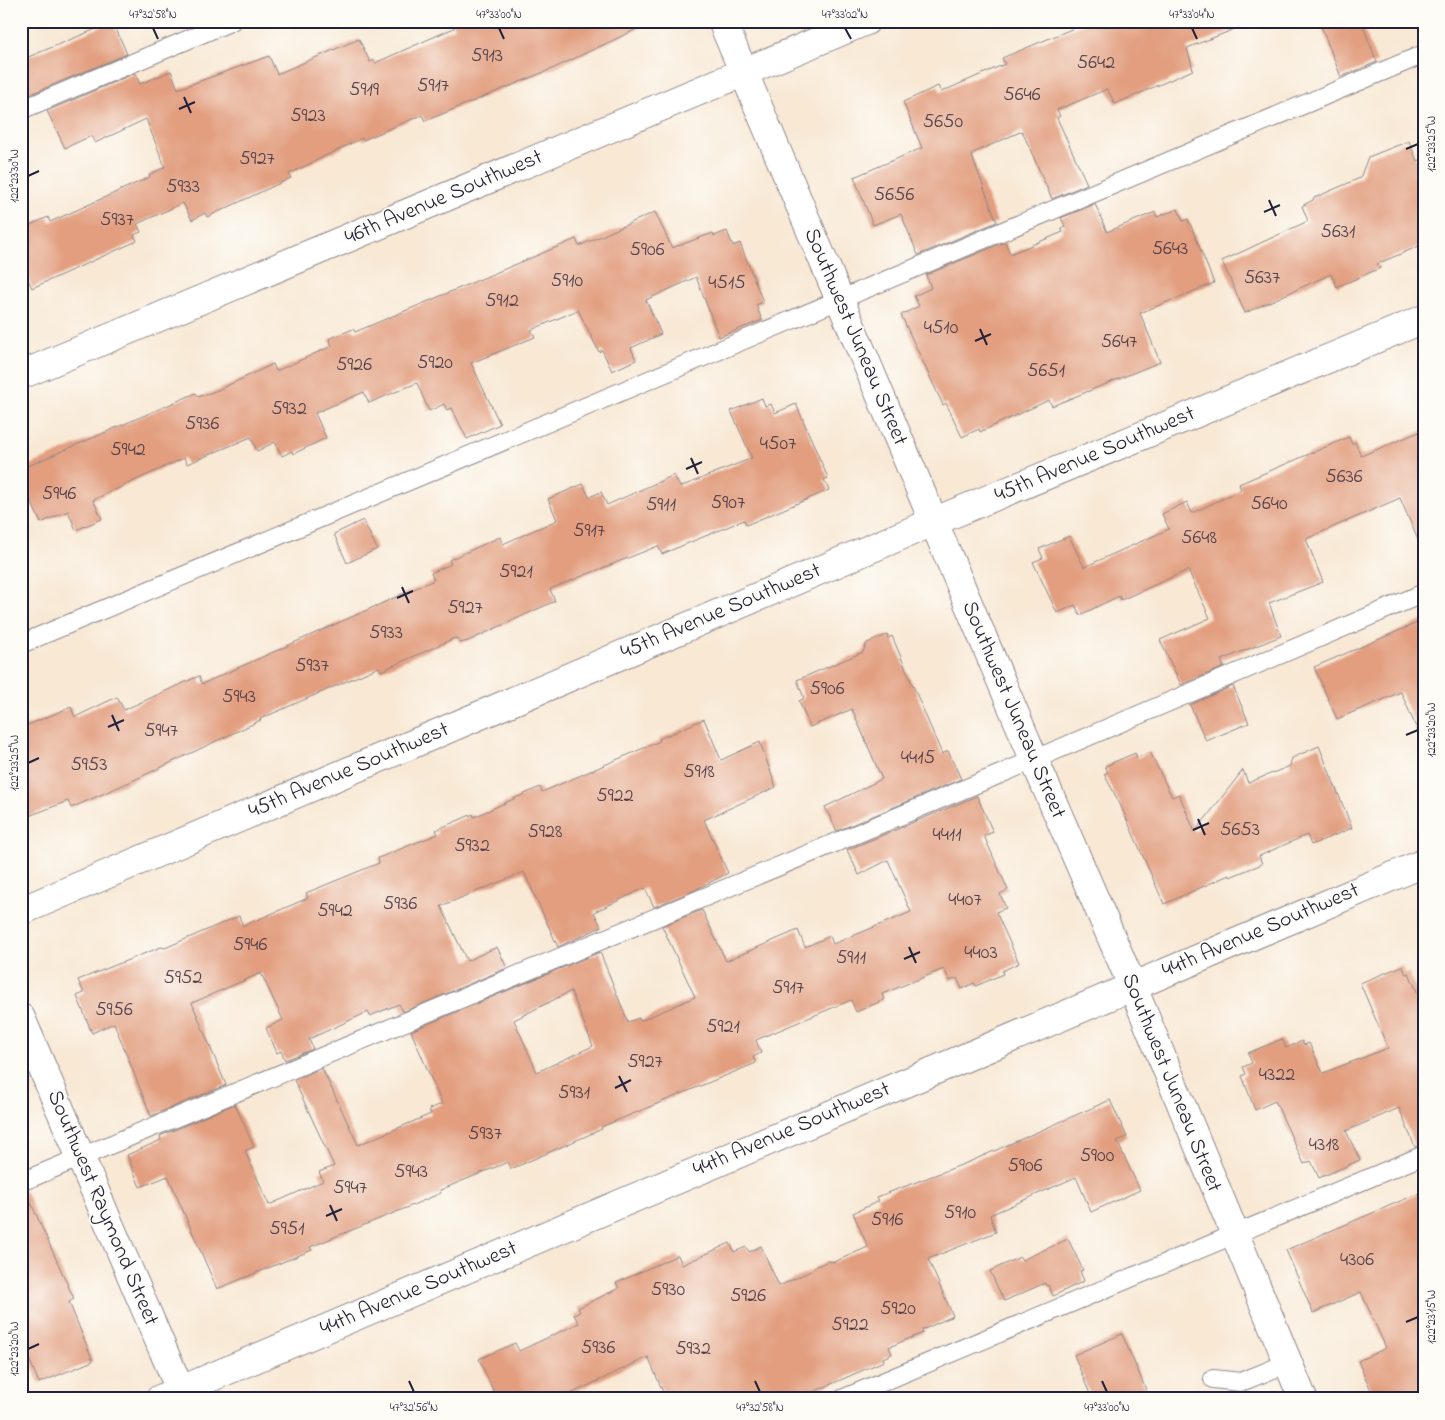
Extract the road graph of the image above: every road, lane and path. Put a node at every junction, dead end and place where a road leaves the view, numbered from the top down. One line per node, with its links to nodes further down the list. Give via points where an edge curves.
1 (232, 21): 6 (lane)
2 (722, 21): 5 (street, Southwest Juneau Street)
3 (866, 21): 5 (street, 46th Avenue Southwest)
4 (1424, 54): 7 (lane)
5 (744, 72): 7 (street, Southwest Juneau Street); 9 (street, 46th Avenue Southwest)
6 (21, 110)
7 (840, 299): 10 (street, Southwest Juneau Street); 12 (lane)
8 (1424, 319): 10 (street, 45th Avenue Southwest)
9 (21, 375)
10 (933, 522): 13 (street, Southwest Juneau Street); 15 (street, 45th Avenue Southwest)
11 (1424, 593): 13 (lane)
12 (21, 644)
13 (1034, 759): 16 (street, Southwest Juneau Street); 19 (lane)
14 (1424, 863): 16 (street, 44th Avenue Southwest)
15 (21, 911)
16 (1132, 985): 21 (street, Southwest Juneau Street); 24 (street, 44th Avenue Southwest)
17 (21, 1018): 19 (street, Southwest Raymond Street)
18 (1424, 1155): 21 (lane)
19 (80, 1157): 20 (lane); 24 (street, Southwest Raymond Street)
20 (21, 1182)
21 (1234, 1235): 22 (street, Southwest Juneau Street); 25 (lane)
22 (1288, 1363): 23 (lane, via 1241,1382); 26 (street, Southwest Juneau Street)
23 (1213, 1379)
24 (175, 1396)
25 (842, 1399)
26 (1303, 1399)

